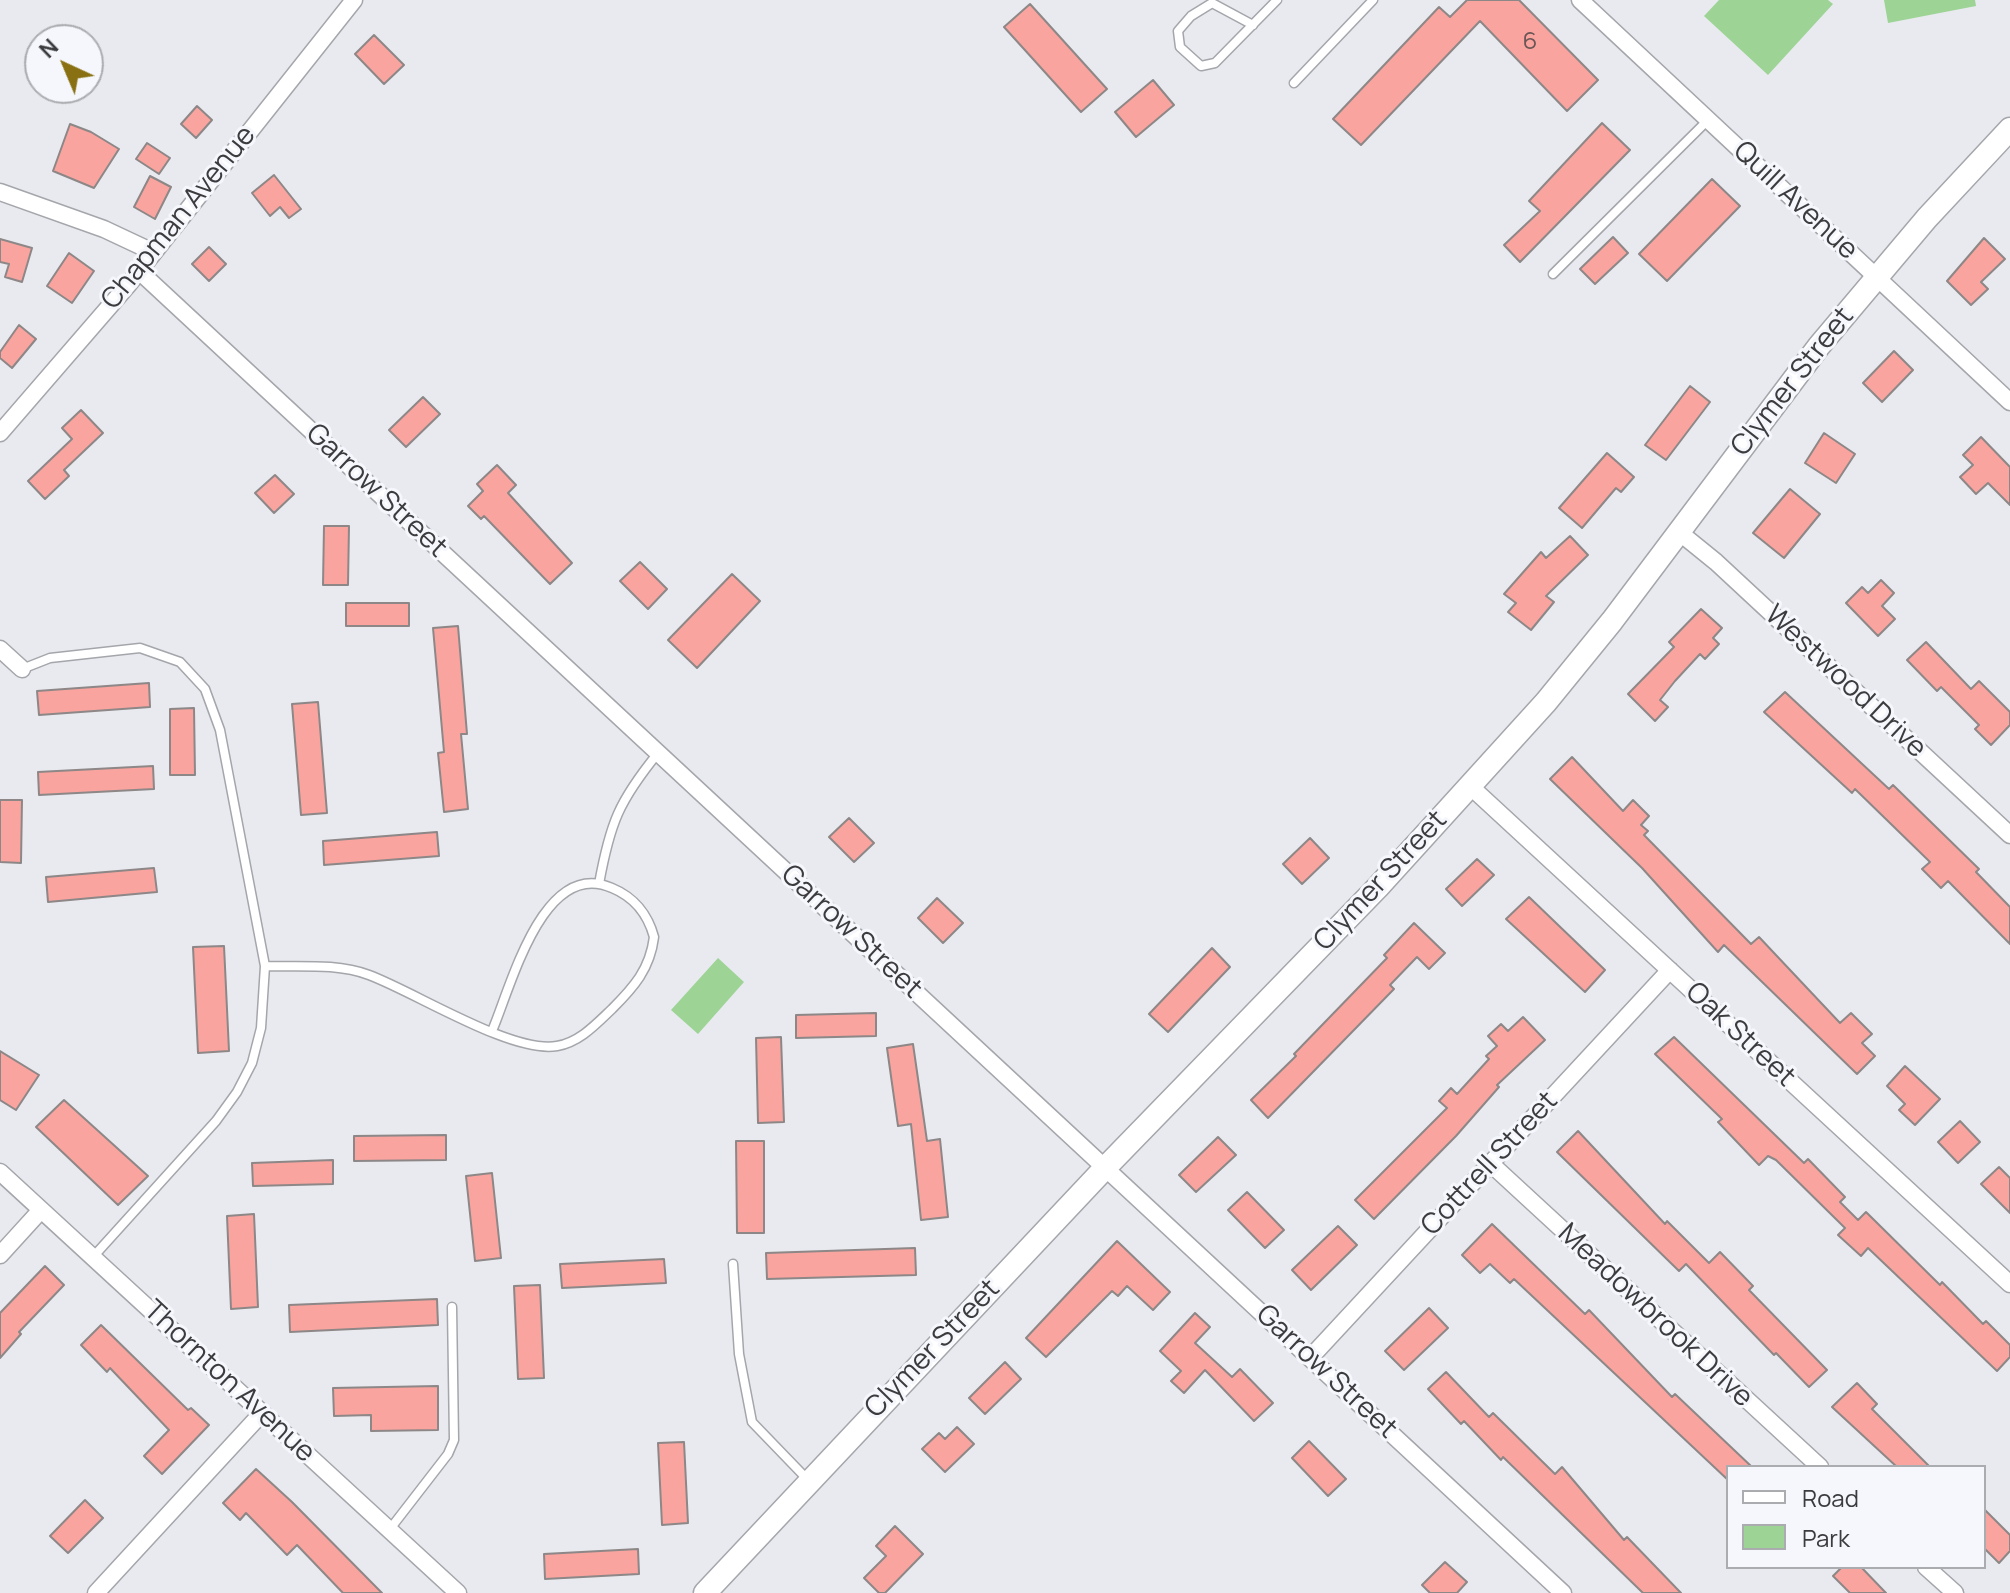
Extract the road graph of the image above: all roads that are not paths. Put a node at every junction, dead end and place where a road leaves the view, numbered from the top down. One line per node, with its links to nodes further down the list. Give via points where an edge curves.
1 (354, 0): 10 (street, Chapman Avenue)
2 (1277, 0): 5 (lane)
3 (1373, 0): 6 (lane)
4 (1580, 0): 7 (street, Quill Avenue)
5 (1253, 25): 5 (lane, via 1215,63 1201,66 1180,47 1178,31 1212,3)
6 (1294, 83)
7 (1708, 120): 12 (lane); 13 (street, Quill Avenue)
8 (2010, 129): 13 (street, Clymer Street)
9 (0, 192): 10 (street)
10 (153, 252): 11 (street, Chapman Avenue)
11 (138, 270): 15 (street, Chapman Avenue); 19 (street, Garrow Street)
12 (1553, 274)
13 (1875, 278): 14 (street, Quill Avenue); 16 (street, Clymer Street)
14 (2010, 402)
15 (0, 433)
16 (1679, 532): 20 (street, Clymer Street, via 1582,659); 21 (street, Westwood Drive)
17 (0, 649): 18 (street)
18 (22, 669): 23 (lane, via 50,658 140,648 180,662 205,689 220,730)
19 (658, 753): 22 (lane, via 628,790 612,821); 27 (street, Garrow Street)
20 (1470, 786): 24 (street, Oak Street); 27 (street, Clymer Street)
21 (2010, 835)
22 (599, 884): 25 (lane, via 582,885 547,905); 25 (lane, via 628,898 650,922 652,951 641,980 596,1025 566,1044 536,1046)
23 (265, 966): 25 (lane, via 367,974); 31 (lane, via 261,1028 237,1092)
24 (1670, 970): 26 (street, Cottrell Street); 33 (street, Oak Street)
25 (492, 1031)
26 (1490, 1163): 35 (street, Cottrell Street); 37 (street, Meadowbrook Drive)
27 (1105, 1168): 35 (street, Garrow Street); 38 (street, Clymer Street)
28 (0, 1172): 29 (street, Thornton Avenue)
29 (41, 1210): 30 (street); 31 (street, Thornton Avenue)
30 (0, 1255)
31 (93, 1257): 36 (street, Thornton Avenue)
32 (733, 1264): 38 (lane, via 739,1354 752,1422)
33 (2010, 1284)
34 (452, 1307): 39 (lane, via 454,1440)
35 (1310, 1358): 44 (street, Garrow Street)
36 (262, 1413): 39 (street, Thornton Avenue); 41 (street)
37 (1818, 1465)
38 (808, 1481): 43 (street, Clymer Street)
39 (389, 1530): 42 (street, Thornton Avenue)
40 (1928, 1569): 45 (street)
41 (96, 1593)
42 (458, 1593)
43 (705, 1593)
44 (1563, 1593)
45 (1955, 1593)

